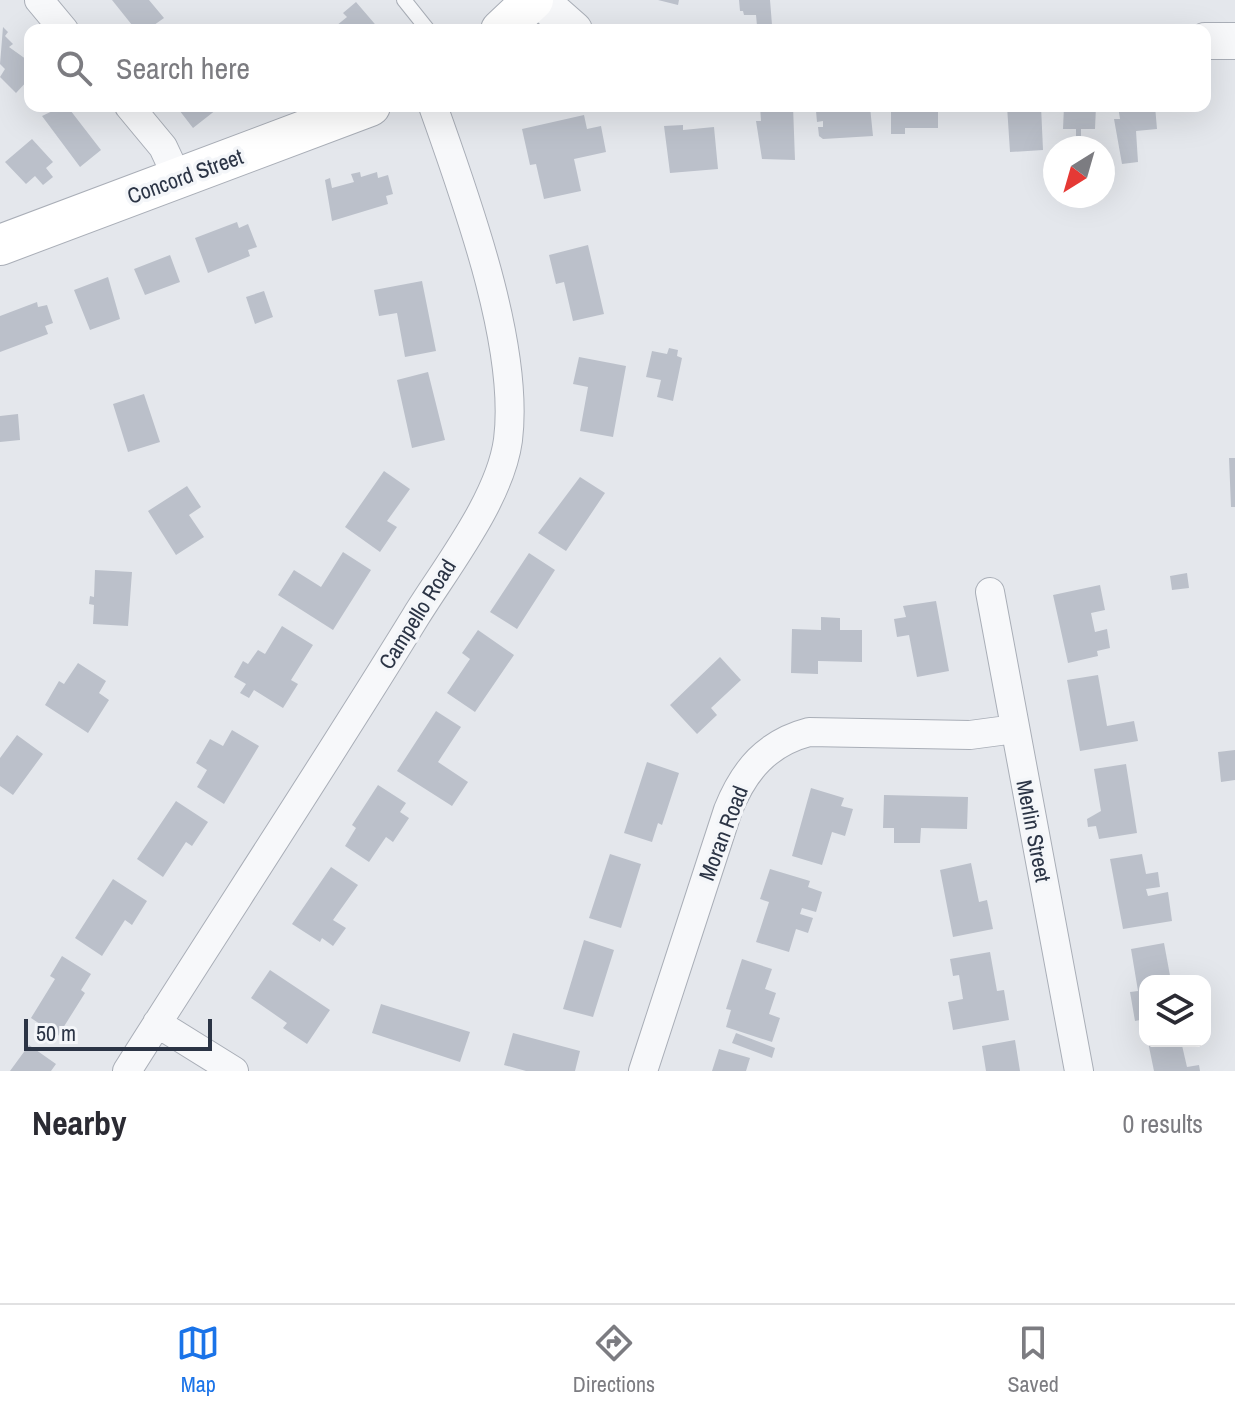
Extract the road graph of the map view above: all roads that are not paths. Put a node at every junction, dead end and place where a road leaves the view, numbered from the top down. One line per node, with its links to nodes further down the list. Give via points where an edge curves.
1 (39, 0): 4 (street)
2 (404, 0): 5 (lane)
3 (520, 17): 6 (street)
4 (59, 24)
5 (423, 24)
6 (549, 24)
7 (1211, 41): 8 (street)
8 (1235, 41)
9 (134, 112): 12 (street, via 163,147)
10 (354, 112): 12 (main road, Concord Street)
11 (435, 112): 16 (street, Campello Road, via 492,301 509,418 501,468 478,516)
12 (178, 179): 13 (main road, Concord Street)
13 (0, 245)
14 (990, 592): 15 (street, Merlin Street)
15 (1015, 729): 19 (street, Moran Road, via 970,735 809,732 767,751 738,786 728,810); 20 (street, Merlin Street)
16 (157, 1023): 17 (street, Campello Road); 18 (street)
17 (127, 1071)
18 (234, 1071)
19 (643, 1071)
20 (1079, 1071)

